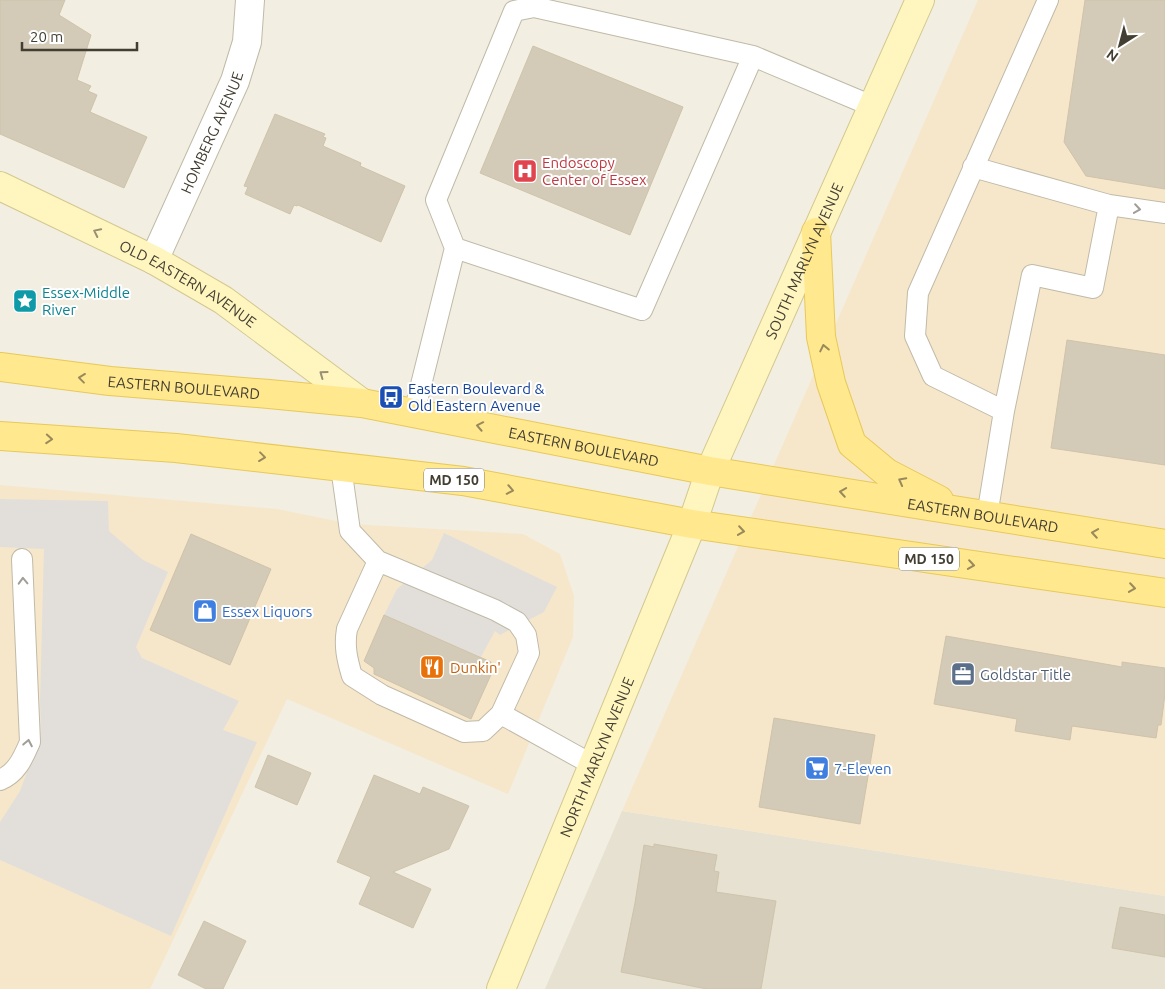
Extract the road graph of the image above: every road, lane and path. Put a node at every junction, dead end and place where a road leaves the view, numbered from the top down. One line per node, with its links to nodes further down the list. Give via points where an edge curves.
1 (250, 0): 12 (street, HOMBERG AVENUE, via 247,42 236,81)
2 (920, 0): 5 (street, SOUTH MARLYN AVENUE)
3 (1048, 0): 6 (lane)
4 (753, 56): 5 (lane); 11 (lane, via 642,310); 11 (lane, via 534,7 514,11 436,200)
5 (872, 106): 10 (street, SOUTH MARLYN AVENUE)
6 (973, 167): 8 (lane); 15 (lane, via 918,293 915,336 933,376)
7 (0, 186): 12 (street, OLD EASTERN AVENUE, one-way to 7)
8 (1109, 205): 9 (lane, one-way to 9); 15 (lane, via 1094,288 1032,275)
9 (1165, 213)
10 (816, 232): 19 (street, SOUTH MARLYN AVENUE); 20 (main road, one-way to 10, via 887,473 852,444 831,383 821,337)
11 (455, 248): 16 (lane)
12 (154, 260): 14 (street, OLD EASTERN AVENUE, one-way to 12, via 223,300)
13 (0, 367): 14 (main road, EASTERN BOULEVARD, one-way to 13, via 110,381)
14 (362, 403): 16 (main road, EASTERN BOULEVARD)
15 (1004, 411): 21 (lane)
16 (414, 413): 19 (main road, EASTERN BOULEVARD, one-way to 16)
17 (0, 436): 18 (main road, MD 150, one-way to 18, via 176,448)
18 (340, 467): 22 (main road, MD 150, one-way to 22, via 463,481); 25 (lane, via 350,531)
19 (710, 470): 20 (main road, EASTERN BOULEVARD, one-way to 19); 22 (street, SOUTH MARLYN AVENUE)
20 (960, 512): 21 (main road, EASTERN BOULEVARD)
21 (987, 516): 23 (main road, EASTERN BOULEVARD, one-way to 21)
22 (692, 524): 26 (main road, MD 150, one-way to 26); 28 (street, NORTH MARLYN AVENUE)
23 (1165, 544)
24 (22, 559): 29 (lane, one-way to 24, via 21,763 30,742)
25 (378, 561): 27 (lane, via 517,622 526,635 529,653); 27 (lane, via 347,629 346,655 352,676 382,695 464,732 483,731)
26 (1165, 593)
27 (501, 714): 28 (lane)
28 (593, 765): 30 (street, NORTH MARLYN AVENUE)
29 (0, 780)
30 (501, 989)

